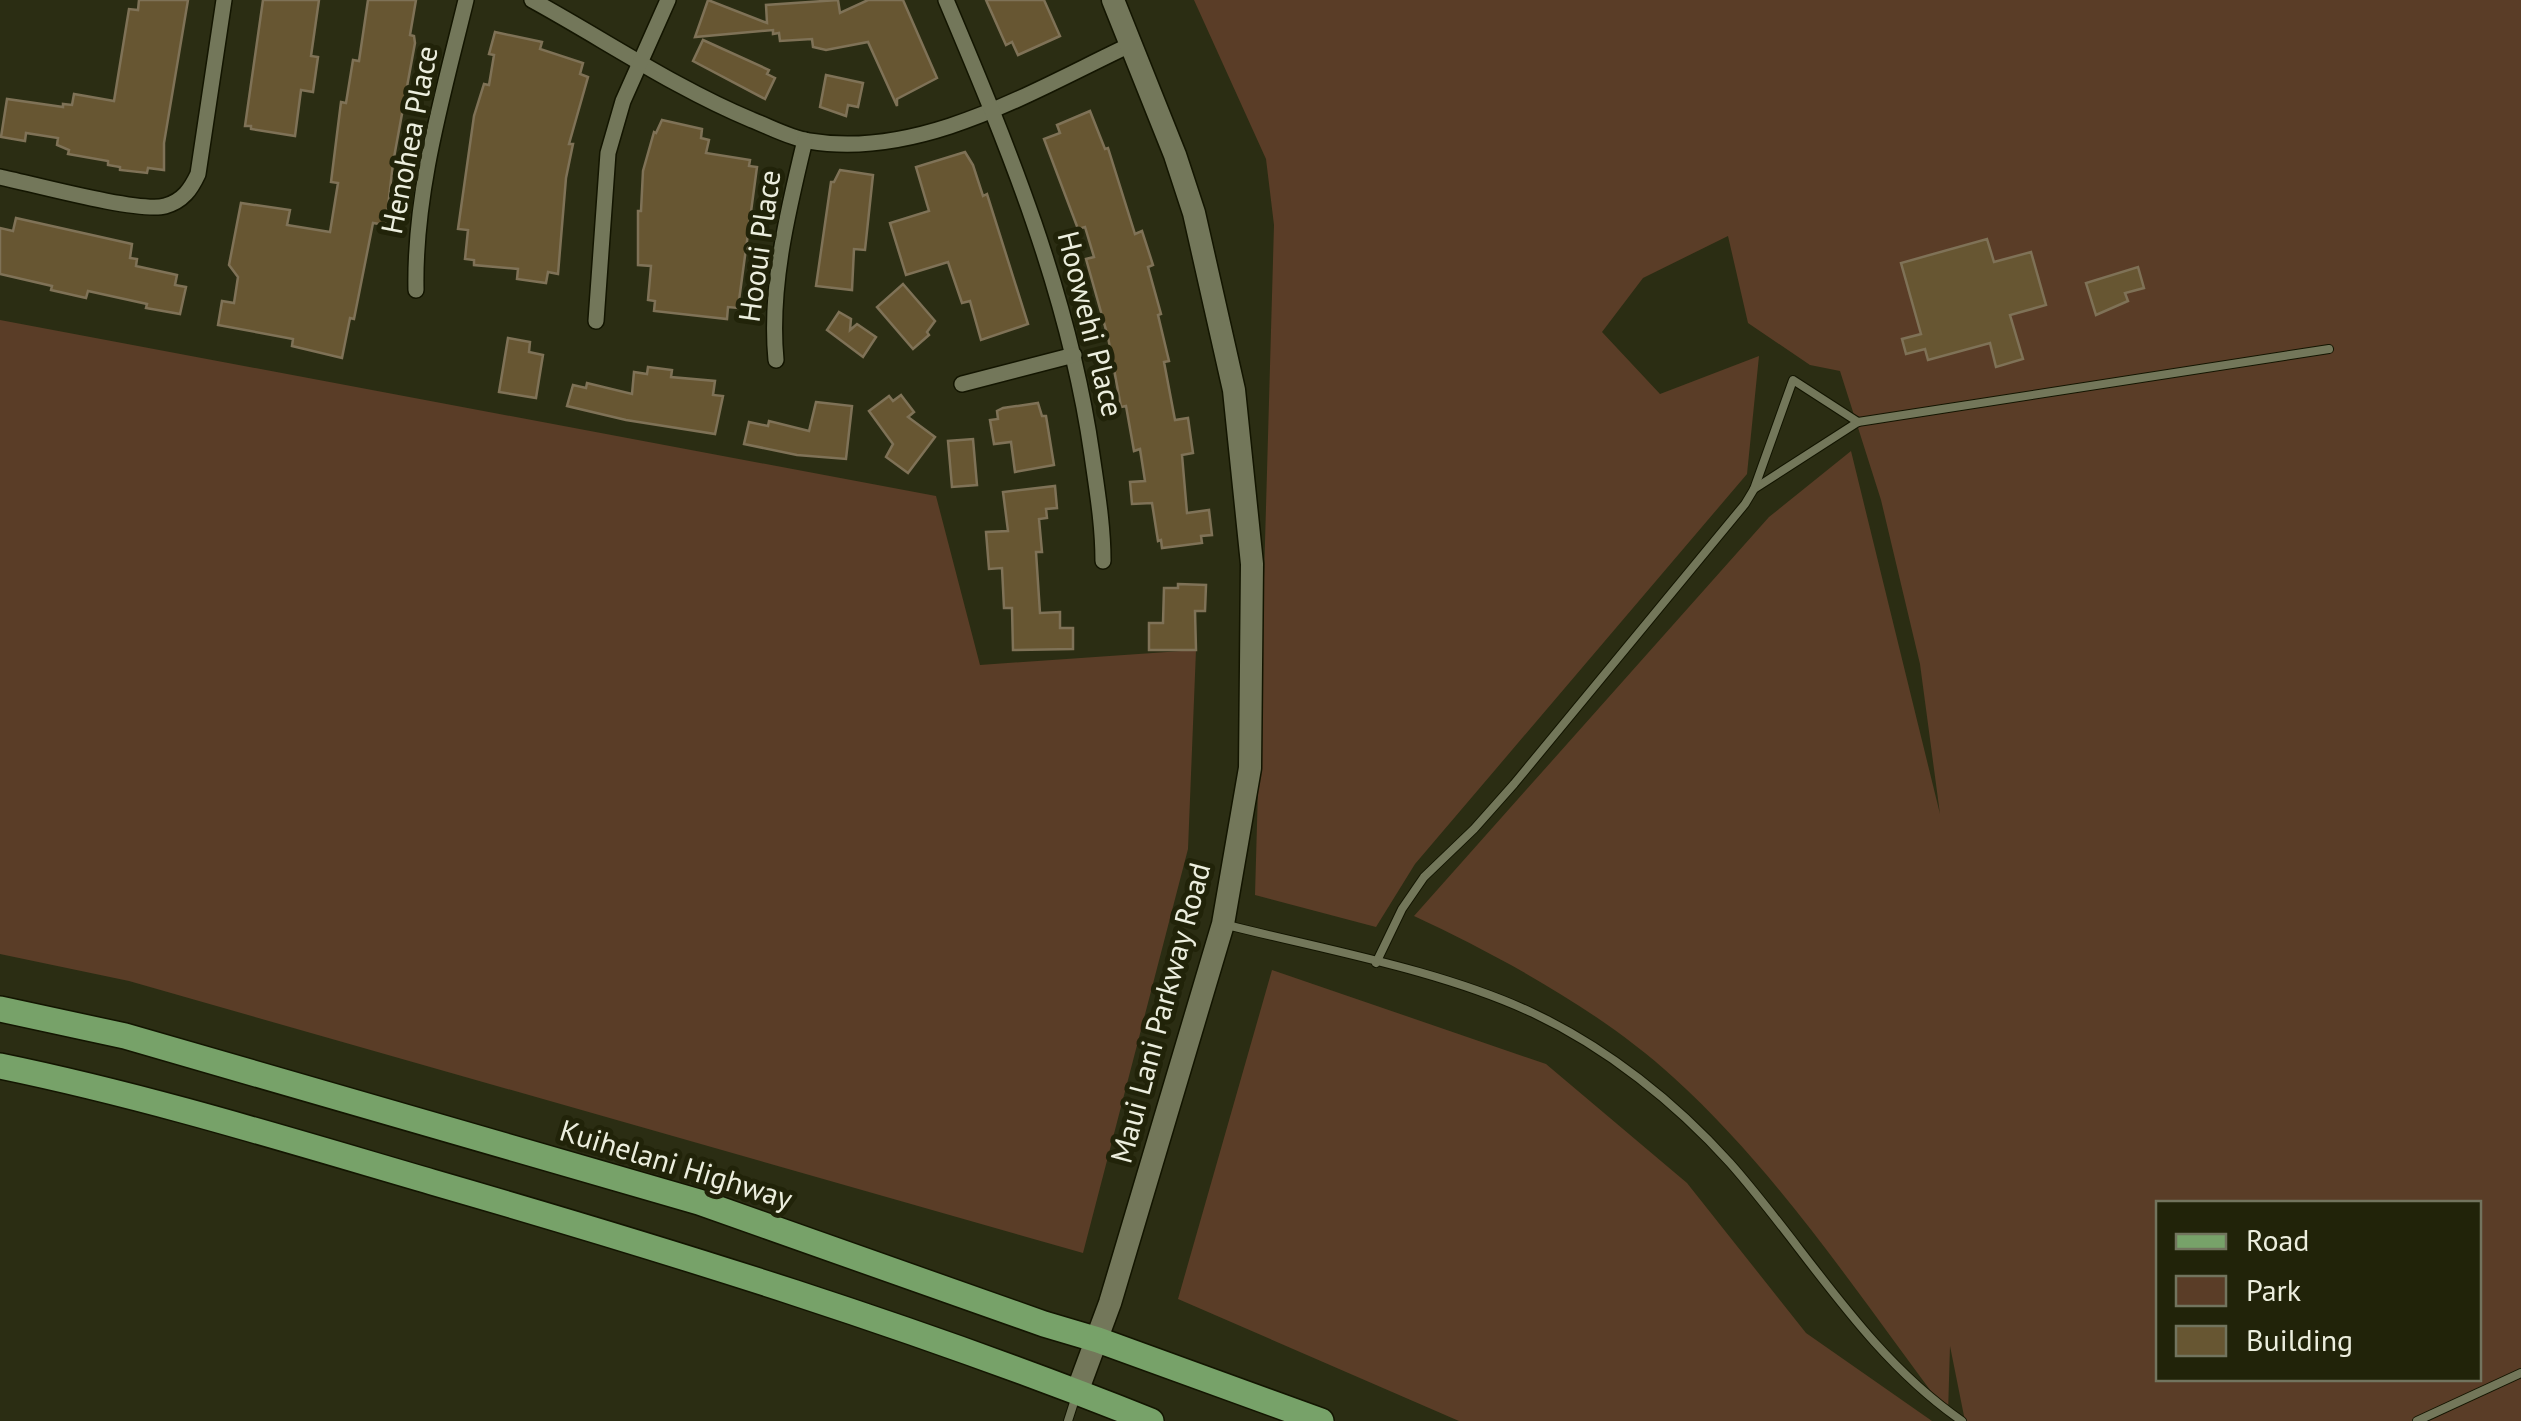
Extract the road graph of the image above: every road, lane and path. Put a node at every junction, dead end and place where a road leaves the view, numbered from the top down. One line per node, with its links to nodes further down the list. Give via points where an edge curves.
1 (224, 0): 11 (street, via 198,174 179,200 148,208)
2 (466, 0): 12 (street, Henohea Place, via 430,146)
3 (532, 0): 8 (street)
4 (668, 0): 8 (street)
5 (946, 0): 9 (street, Hoowehi Place)
6 (1113, 0): 7 (main road, Maui Lani Parkway Road)
7 (1132, 44): 9 (street); 21 (main road, Maui Lani Parkway Road, via 1206,261 1234,390 1250,545 1250,768)
8 (640, 61): 10 (street, via 711,103); 13 (street, via 608,153)
9 (992, 108): 10 (street, via 886,142); 15 (street, Hoowehi Place, via 1044,246)
10 (805, 140): 16 (street, Hooui Place, via 779,281)
11 (0, 177)
12 (416, 290)
13 (596, 321)
14 (2329, 349): 18 (lane)
15 (1074, 355): 17 (street); 20 (street, Hoowehi Place)
16 (776, 360)
17 (962, 384)
18 (1858, 422): 19 (lane); 19 (lane, via 1793,380)
19 (1754, 489): 22 (lane, via 1514,784 1424,877)
20 (1103, 561)
21 (1223, 924): 22 (lane); 25 (main road, Maui Lani Parkway Road)
22 (1376, 963): 31 (lane, via 1534,1013 1647,1084 1732,1165 1874,1343)
23 (0, 1010): 25 (main road, Kuihelani Highway, via 125,1036 699,1202)
24 (0, 1066): 27 (main road, via 112,1089 682,1254)
25 (1098, 1340): 27 (main road, Maui Lani Parkway Road); 30 (main road, Kuihelani Highway)
26 (2521, 1373): 32 (lane)
27 (1077, 1392): 28 (lane); 29 (main road)
28 (1068, 1421)
29 (1151, 1421)
30 (1320, 1421)
31 (1962, 1421)
32 (2417, 1421)

